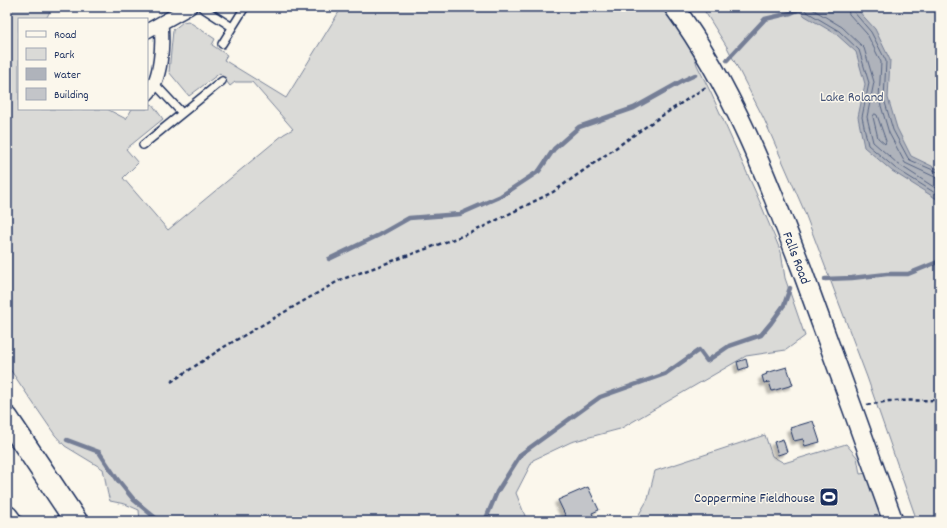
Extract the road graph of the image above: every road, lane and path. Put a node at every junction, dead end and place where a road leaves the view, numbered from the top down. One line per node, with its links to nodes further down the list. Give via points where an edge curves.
1 (190, 7): 5 (street)
2 (201, 7): 6 (lane)
3 (244, 7): 6 (lane)
4 (674, 7): 9 (main road, Falls Road)
5 (161, 23): 7 (street); 11 (street, via 162,50)
6 (232, 27): 8 (lane)
7 (148, 30)
8 (222, 44)
9 (719, 79): 14 (path, via 553,192 473,232 340,280 224,347); 16 (main road, Falls Road, via 761,166)
10 (222, 81): 12 (lane)
11 (151, 89): 12 (lane)
12 (182, 113): 13 (lane)
13 (143, 145)
14 (171, 382)
15 (940, 400): 16 (path, via 889,401)
16 (853, 408): 19 (main road, Falls Road)
17 (7, 418): 21 (highway)
18 (7, 517): 20 (highway)
19 (890, 520)
20 (10, 521)
21 (76, 521)

